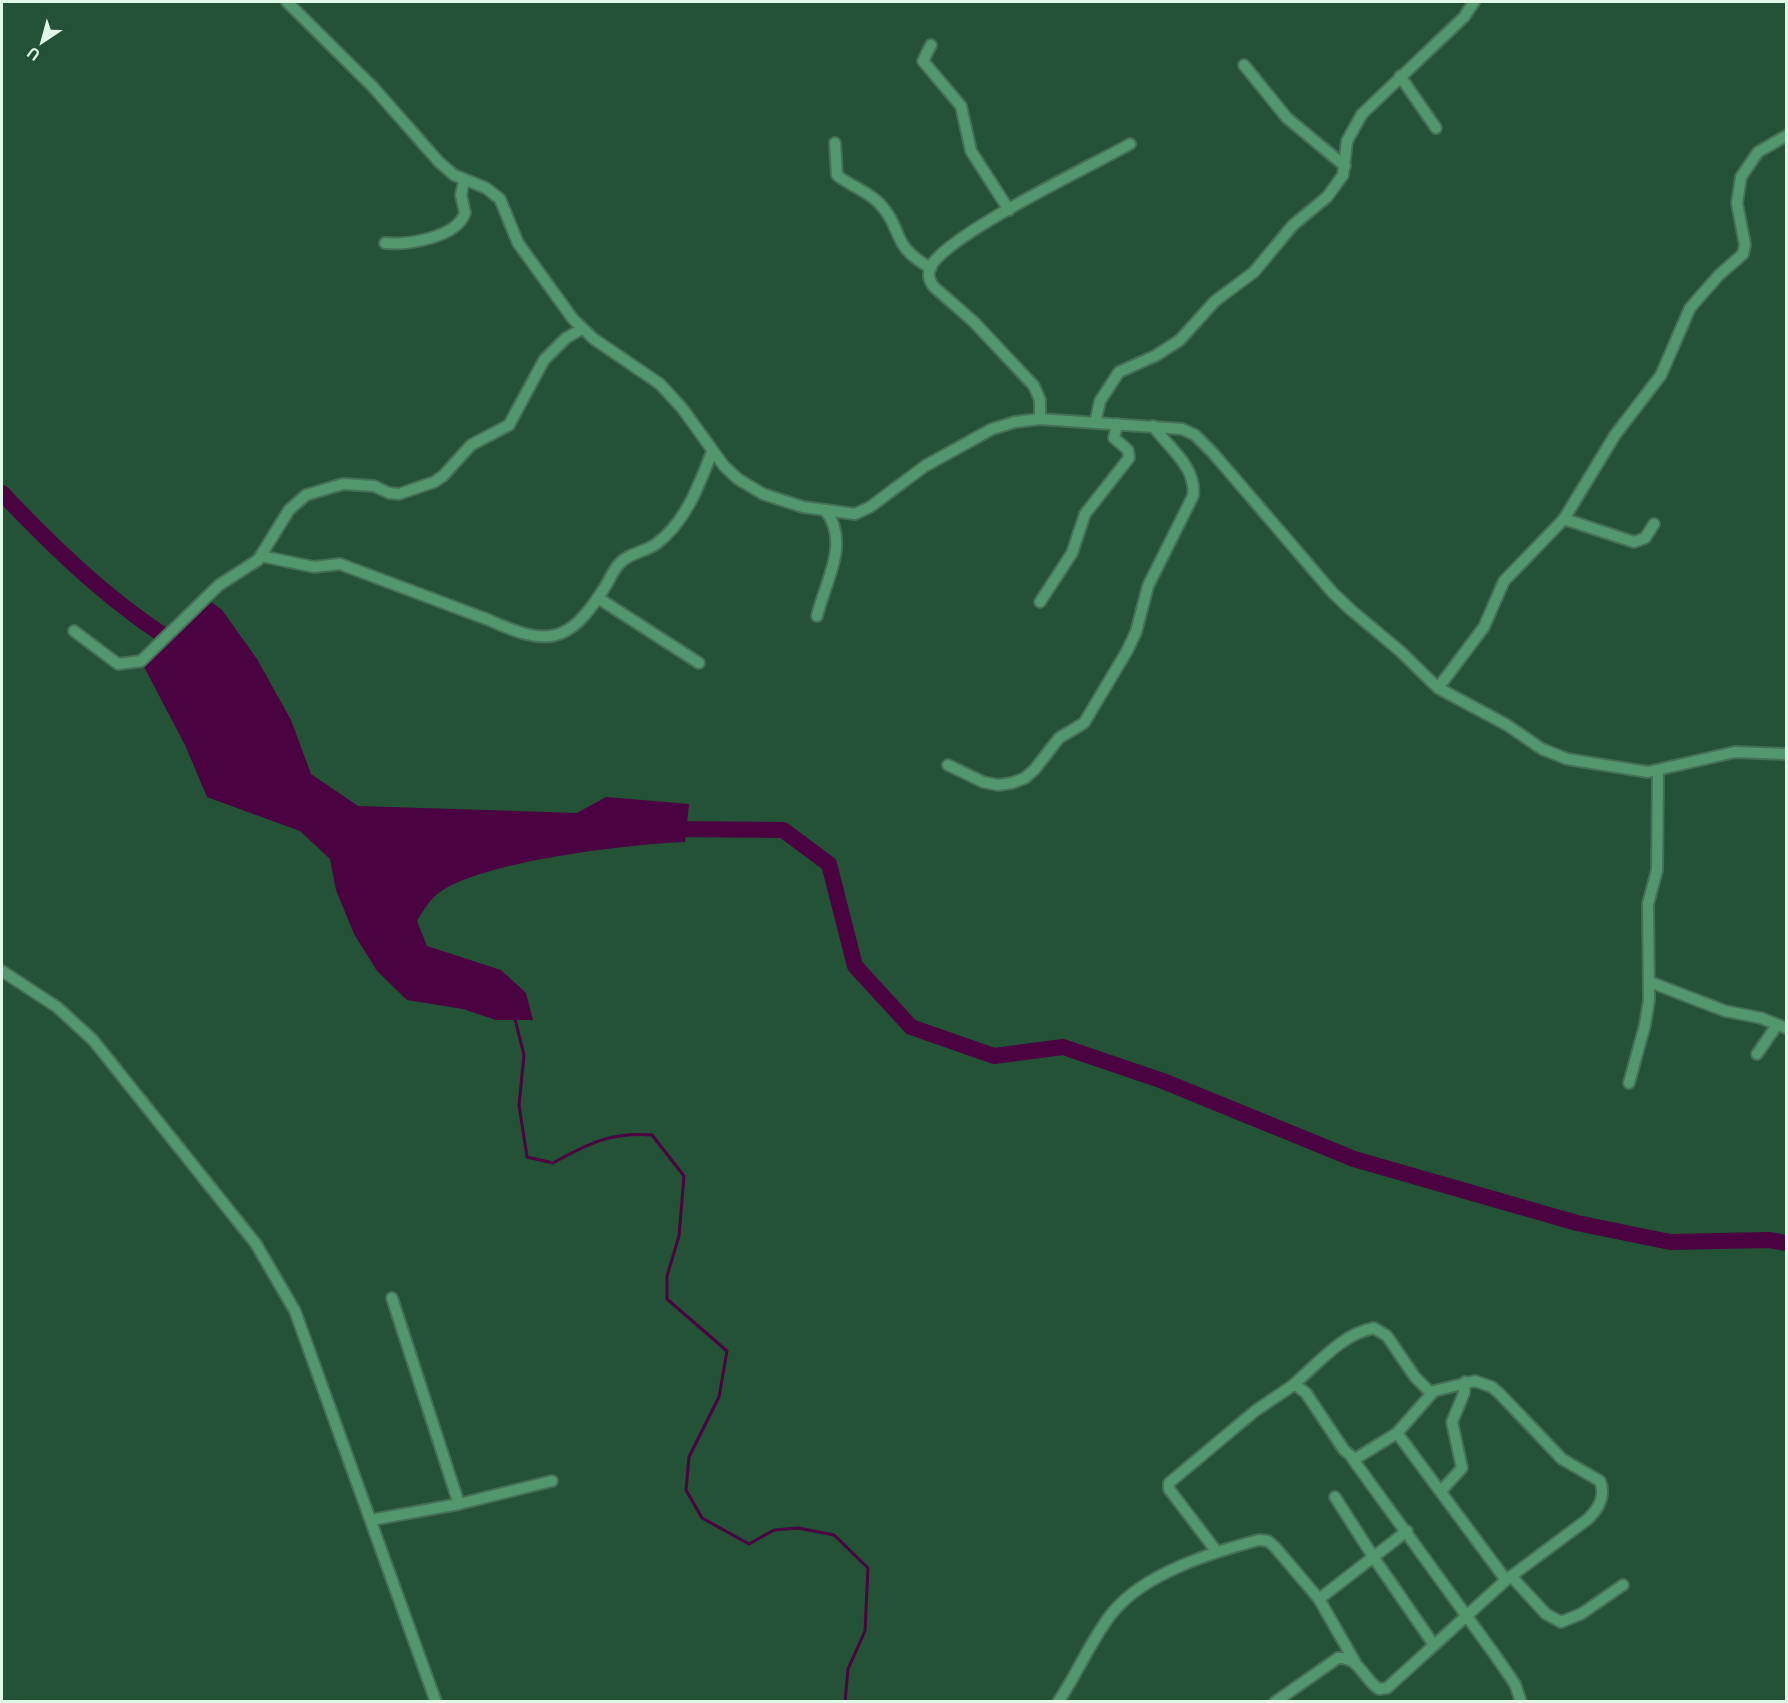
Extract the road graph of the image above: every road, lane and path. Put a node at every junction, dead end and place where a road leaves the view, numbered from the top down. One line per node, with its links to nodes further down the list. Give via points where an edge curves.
1 (287, 2): 11 (street, via 366,79 439,162)
2 (1474, 2): 5 (street, via 1464,17)
3 (931, 45): 12 (street, via 923,62 961,106 971,151)
4 (1244, 65): 10 (street, via 1287,118)
5 (1400, 76): 6 (street); 10 (street, via 1362,114 1347,141)
6 (1436, 128)
7 (1786, 136): 22 (street, via 1758,152 1742,177 1737,203 1745,245 1743,254 1712,281 1690,308 1661,375 1615,435)
8 (835, 143): 14 (street, via 837,175 878,202 907,252)
9 (1130, 144): 12 (street)
10 (1346, 166): 17 (street, via 1328,197 1293,225 1254,272 1215,301 1180,339 1155,356 1119,372 1100,401)
11 (464, 181): 13 (street, via 460,195 465,213 453,228 400,244); 15 (street, via 486,188 500,199 527,257)
12 (1009, 210): 14 (street, via 946,251)
13 (385, 243)
14 (930, 268): 16 (street, via 934,287 974,322 1034,386 1040,399)
15 (582, 329): 20 (street, via 660,384); 24 (street, via 566,338 544,360 509,425 471,445 443,476 399,494 374,486 343,484 306,495 289,510)
16 (1040, 419): 17 (street); 21 (street, via 1015,422 983,434 925,466 863,511 845,514)
17 (1095, 423): 18 (street)
18 (1117, 424): 19 (street); 26 (street, via 1114,438 1128,450 1129,458 1088,508 1072,553)
19 (1154, 426): 30 (street, via 1182,429 1202,441 1334,593); 32 (street, via 1184,462 1194,487 1193,496 1148,586 1136,632 1111,681 1084,723 1059,738 1025,778 998,785)
20 (712, 452): 21 (street, via 738,478 763,494); 25 (street, via 685,512 658,542 622,560)
21 (825, 510): 27 (street, via 835,527 838,545)
22 (1564, 519): 23 (street, via 1634,542 1645,538); 30 (street, via 1504,581 1484,627)
23 (1653, 524)
24 (261, 556): 25 (street, via 300,566 343,565 526,636 565,633); 28 (street, via 227,578 141,661 118,664)
25 (597, 598): 29 (street)
26 (1040, 603)
27 (817, 616)
28 (74, 631)
29 (699, 663)
30 (1438, 688): 33 (street, via 1552,754 1636,772)
31 (1786, 754): 33 (street, via 1735,752)
32 (948, 765)
33 (1658, 771): 35 (street, via 1657,870 1648,904)
34 (2, 971): 49 (street, via 57,1006 93,1040 267,1259 291,1303)
35 (1650, 982): 36 (street, via 1725,1011); 38 (street, via 1645,1025)
36 (1782, 1026): 37 (street)
37 (1757, 1054)
38 (1629, 1083)
39 (392, 1298): 48 (street)
40 (1465, 1382): 42 (street); 46 (street, via 1452,1422 1462,1468); 53 (street, via 1483,1382 1492,1387 1562,1459 1597,1478 1602,1486 1599,1508 1594,1514)
41 (1292, 1386): 42 (street, via 1340,1344 1374,1328 1387,1336); 44 (street, via 1306,1393); 51 (street, via 1169,1483)
42 (1431, 1393): 43 (street)
43 (1397, 1433): 44 (street); 46 (street)
44 (1352, 1458): 50 (street)
45 (552, 1481): 48 (street)
46 (1441, 1491): 53 (street)
47 (1335, 1497): 52 (street)
48 (459, 1504): 49 (street)
49 (371, 1520): 59 (street)
50 (1407, 1531): 52 (street); 56 (street)
51 (1217, 1552): 55 (street, via 1259,1540 1269,1541); 60 (street, via 1128,1596 1113,1613)
52 (1374, 1558): 55 (street); 57 (street)
53 (1508, 1578): 54 (street, via 1546,1614 1561,1622 1581,1614); 56 (street)
54 (1623, 1586)
55 (1319, 1599): 58 (street)
56 (1467, 1615): 57 (street); 62 (street, via 1515,1684)
57 (1434, 1646): 58 (street, via 1383,1689 1375,1687)
58 (1355, 1662): 61 (street, via 1338,1658)
59 (436, 1701)
60 (1058, 1701)
61 (1275, 1701)
62 (1521, 1701)

